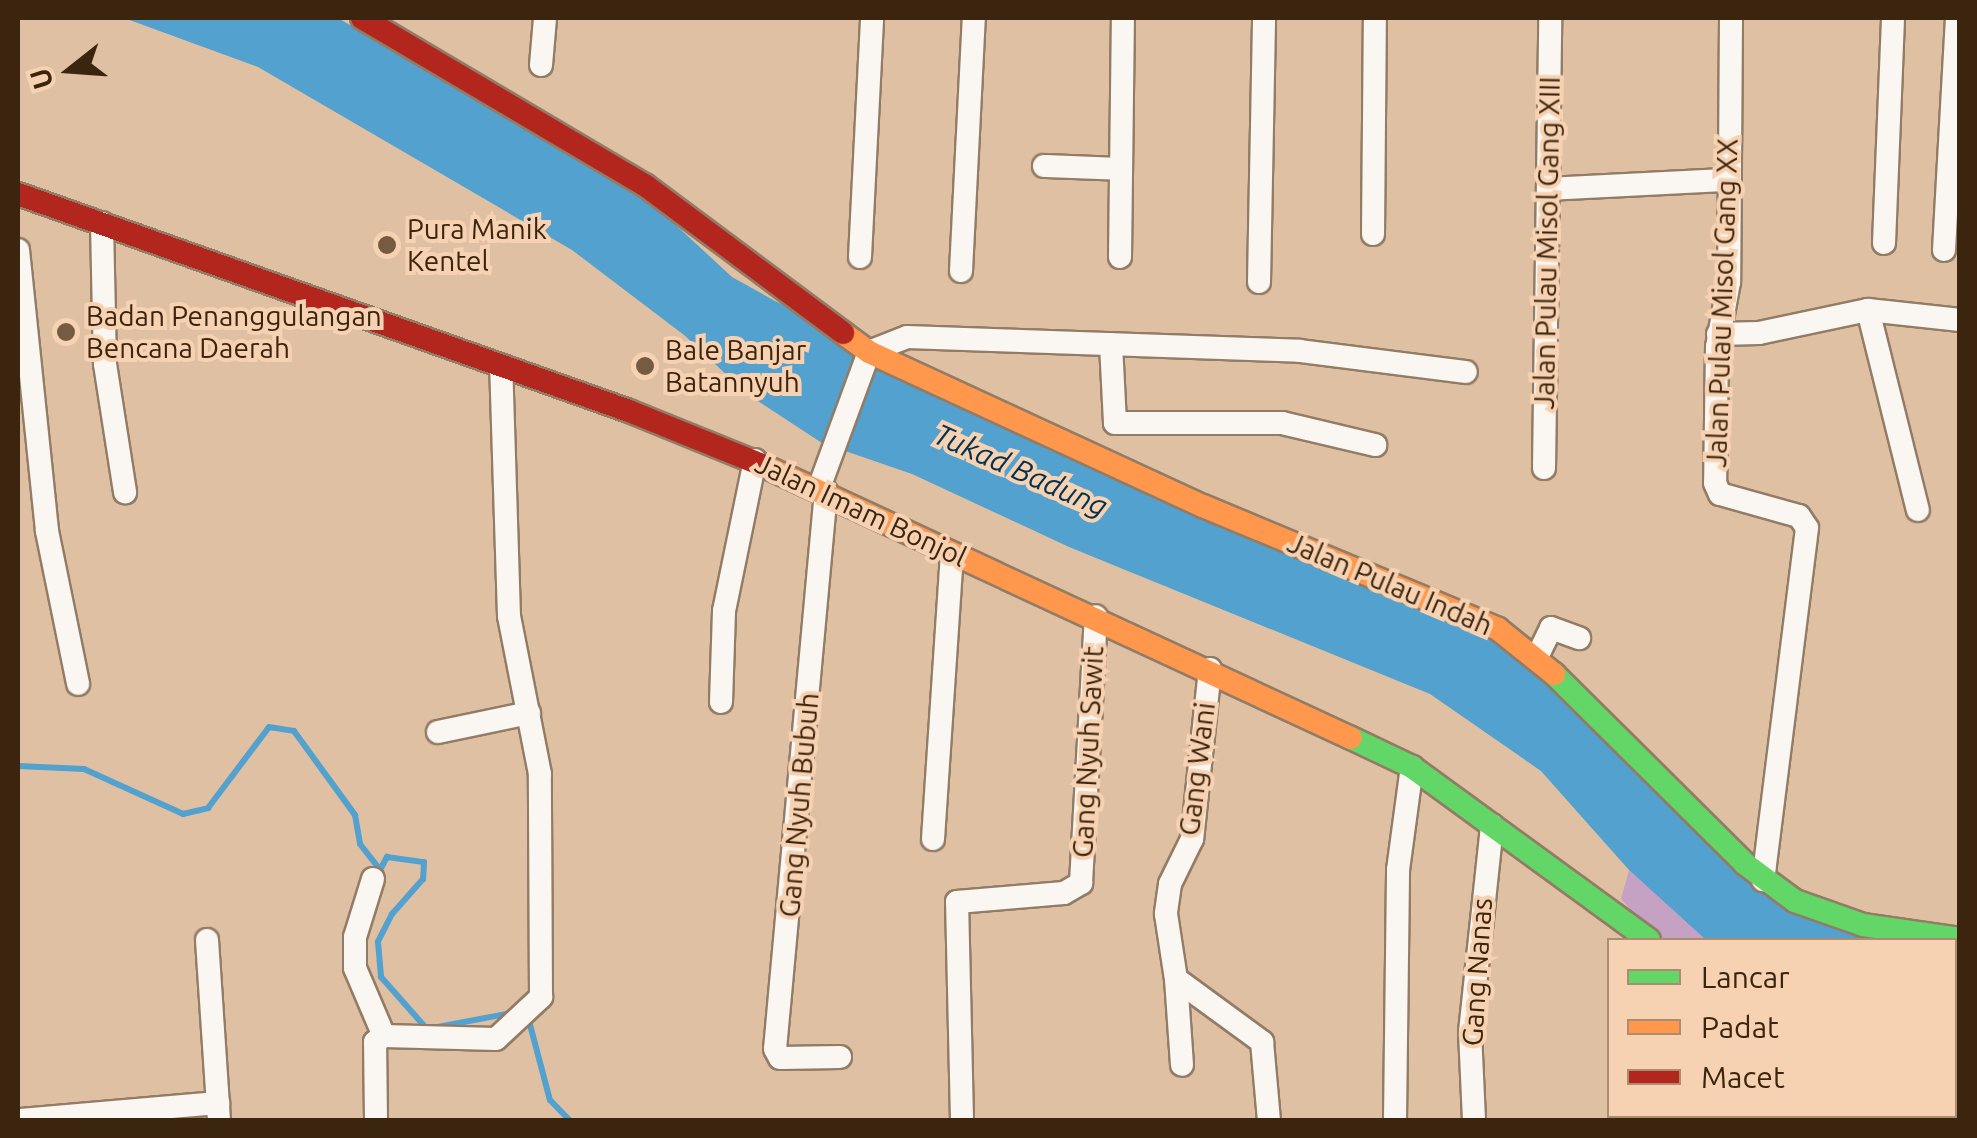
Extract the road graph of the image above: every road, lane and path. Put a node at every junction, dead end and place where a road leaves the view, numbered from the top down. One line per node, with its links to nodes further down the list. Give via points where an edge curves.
1 (362, 18): 31 (main road, Jalan Pulau Indah, via 646,186)
2 (545, 18): 12 (street)
3 (872, 18): 23 (street)
4 (974, 18): 25 (street)
5 (1123, 18): 14 (street)
6 (1264, 18): 26 (street)
7 (1375, 18): 19 (street)
8 (1550, 18): 16 (street, Jalan Pulau Misol Gang XIII)
9 (1730, 18): 15 (street, Jalan Pulau Misol Gang XX)
10 (1893, 18): 20 (street)
11 (1956, 18): 22 (street)
12 (542, 65)
13 (1044, 166): 14 (street)
14 (1121, 169): 24 (street)
15 (1728, 180): 16 (street); 29 (street, Jalan Pulau Misol Gang XX, via 1728,282)
16 (1548, 190): 36 (street, Jalan Pulau Misol Gang XIII)
17 (18, 194): 18 (main road, Jalan Imam Bonjol)
18 (102, 223): 32 (main road, Jalan Imam Bonjol); 38 (street, via 105,364)
19 (1373, 234)
20 (1884, 244)
21 (18, 250): 45 (street, via 48,531)
22 (1944, 250)
23 (860, 257)
24 (1120, 257)
25 (962, 271)
26 (1258, 282)
27 (1868, 310): 28 (street); 29 (street, via 1759,333); 39 (street)
28 (1960, 320)
29 (1718, 334): 53 (street, Jalan Pulau Misol Gang XX, via 1716,490 1799,516 1807,528)
30 (1111, 344): 31 (street, via 920,336); 33 (street, via 1300,350); 34 (street, via 1115,423 1282,423)
31 (868, 357): 37 (street, via 826,458); 43 (main road, Jalan Pulau Indah, via 1202,506 1464,610)
32 (501, 368): 35 (main road, Jalan Imam Bonjol); 47 (street, via 509,616)
33 (1466, 372)
34 (1375, 445)
35 (755, 460): 37 (main road, Jalan Imam Bonjol); 46 (street, via 724,611)
36 (1544, 468)
37 (823, 490): 40 (main road, Jalan Imam Bonjol); 59 (street, Gang Nyuh Bubuh, via 775,1049 780,1058)
38 (125, 492)
39 (1918, 510)
40 (952, 554): 41 (main road, Jalan Imam Bonjol); 51 (street)
41 (1096, 616): 44 (main road, Jalan Imam Bonjol); 64 (street, Gang Nyuh Sawit, via 1082,883 1064,893 960,898)
42 (1579, 638): 43 (street, via 1552,628)
43 (1537, 657): 53 (main road, Jalan Pulau Indah)
44 (1210, 669): 49 (main road, Jalan Imam Bonjol); 57 (street, Gang Wani, via 1192,839 1167,895)
45 (78, 684)
46 (721, 702)
47 (529, 713): 48 (street); 58 (street, via 543,821 541,998 496,1039)
48 (438, 732)
49 (1412, 766): 50 (main road, Jalan Imam Bonjol); 66 (street, via 1398,870)
50 (1492, 825): 54 (main road, Jalan Imam Bonjol); 67 (street, Gang Nanas, via 1470,1032)
51 (934, 839)
52 (373, 880): 58 (street, via 355,937 355,968)
53 (1764, 880): 55 (main road, Jalan Pulau Indah, via 1834,917)
54 (1646, 938)
55 (1954, 938)
56 (206, 940): 61 (street)
57 (1176, 979): 60 (street, Gang Wani); 65 (street, via 1262,1042)
58 (384, 1036): 63 (street, via 375,1042)
59 (840, 1057)
60 (1182, 1066)
61 (218, 1112): 62 (street)
62 (20, 1120)
63 (376, 1120)
64 (962, 1120)
65 (1269, 1120)
66 (1396, 1120)
67 (1474, 1120)

